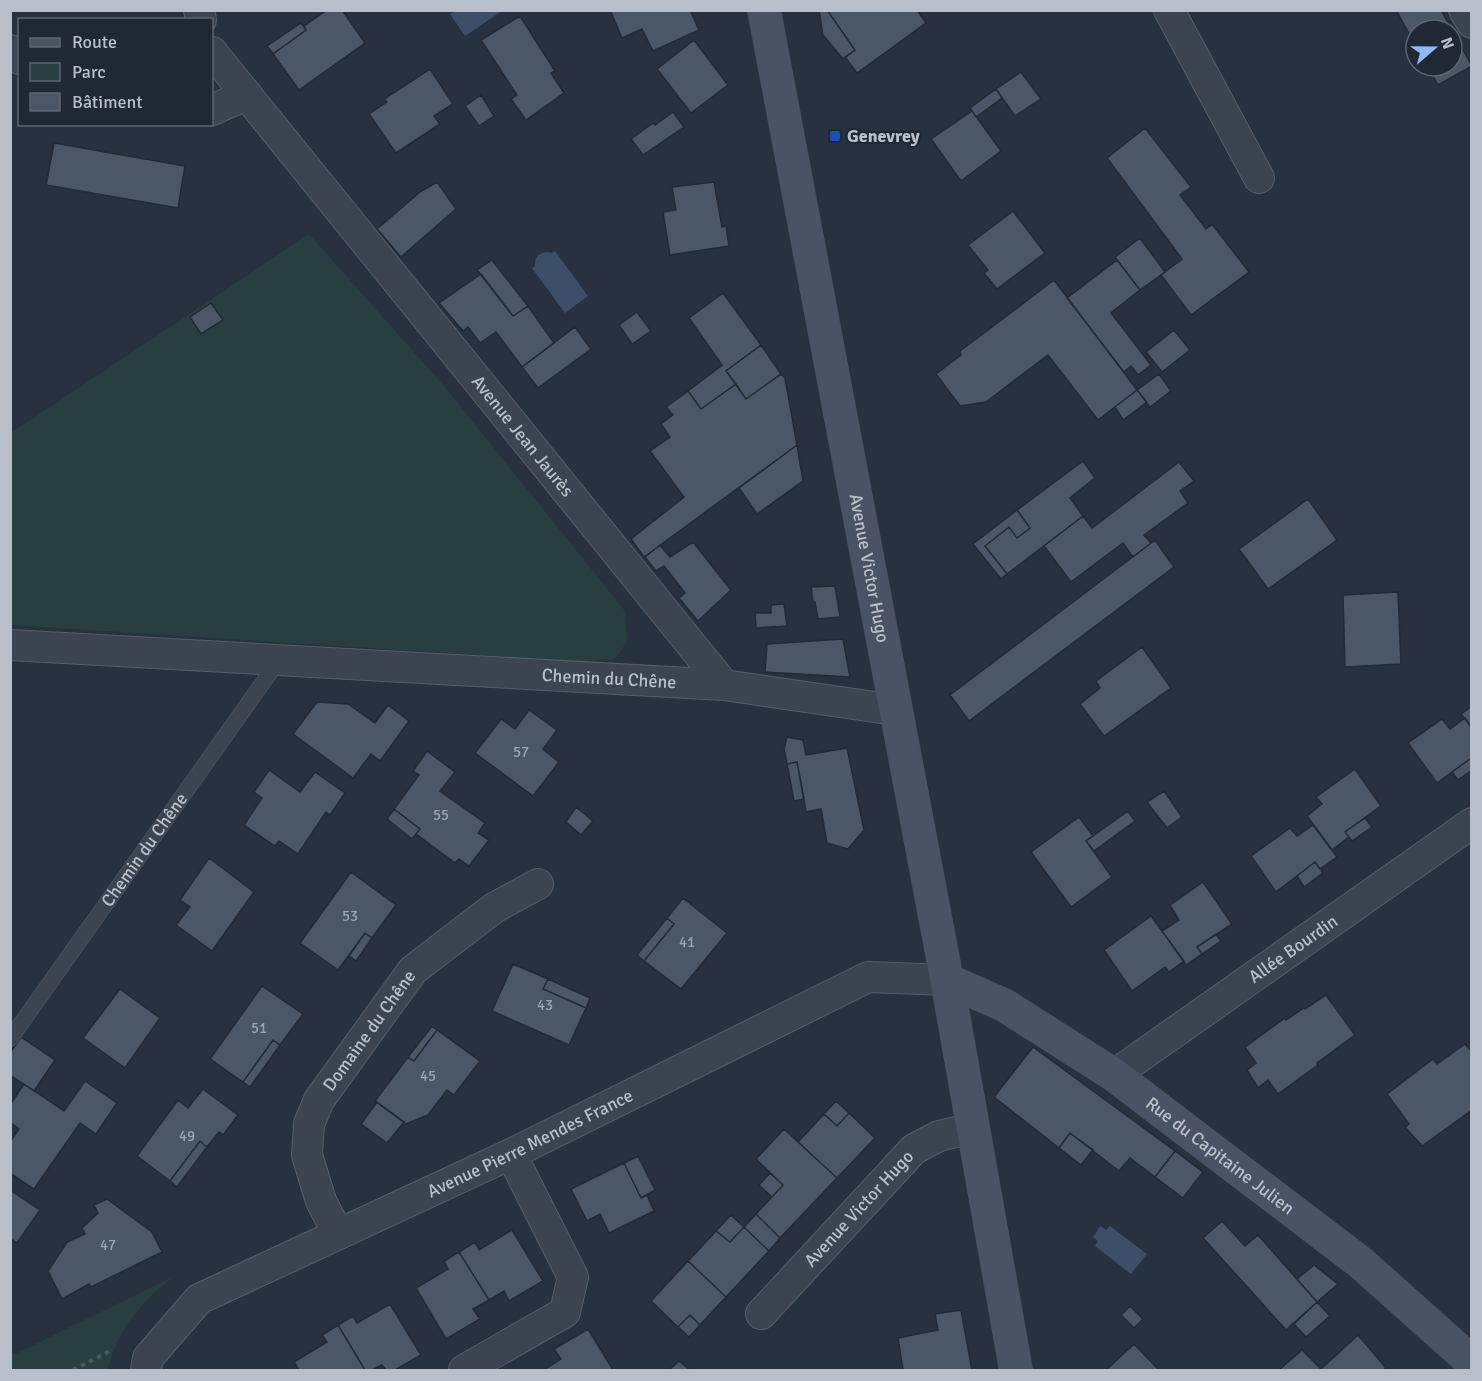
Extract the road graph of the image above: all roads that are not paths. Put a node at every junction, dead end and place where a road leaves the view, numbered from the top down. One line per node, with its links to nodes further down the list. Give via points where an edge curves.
1 (1169, 10): 8 (street)
2 (1464, 10): 4 (street)
3 (770, 14): 12 (street, Avenue Victor Hugo)
4 (1472, 23)
5 (213, 53): 6 (street, Avenue Jean Jaurès)
6 (246, 95): 7 (street); 11 (street, Avenue Jean Jaurès)
7 (213, 110)
8 (1259, 178)
9 (10, 645): 10 (street, Chemin du Chêne)
10 (279, 660): 11 (street, Chemin du Chêne); 16 (lane, Chemin du Chêne)
11 (724, 685): 12 (street)
12 (895, 710): 15 (street, Avenue Victor Hugo)
13 (1472, 823): 17 (street, Allée Bourdin)
14 (538, 884): 20 (street, Domaine du Chêne, via 494,908 413,970 319,1100 309,1124 307,1155 321,1201)
15 (947, 980): 17 (street, Rue du Capitaine Julien, via 1004,1005); 18 (street, Avenue Victor Hugo); 19 (street, Avenue Pierre Mendes France, via 868,977)
16 (10, 1039)
17 (1114, 1075): 22 (street, Rue du Capitaine Julien, via 1361,1263)
18 (974, 1128): 21 (street, Avenue Victor Hugo, via 939,1136 914,1149); 25 (street, Avenue Victor Hugo)
19 (511, 1154): 20 (street, Avenue Pierre Mendes France); 24 (street, via 573,1277 565,1312)
20 (338, 1234): 23 (street, Avenue Pierre Mendes France, via 199,1299 148,1358)
21 (761, 1314)
22 (1472, 1362)
23 (146, 1371)
24 (464, 1371)
25 (1016, 1371)

